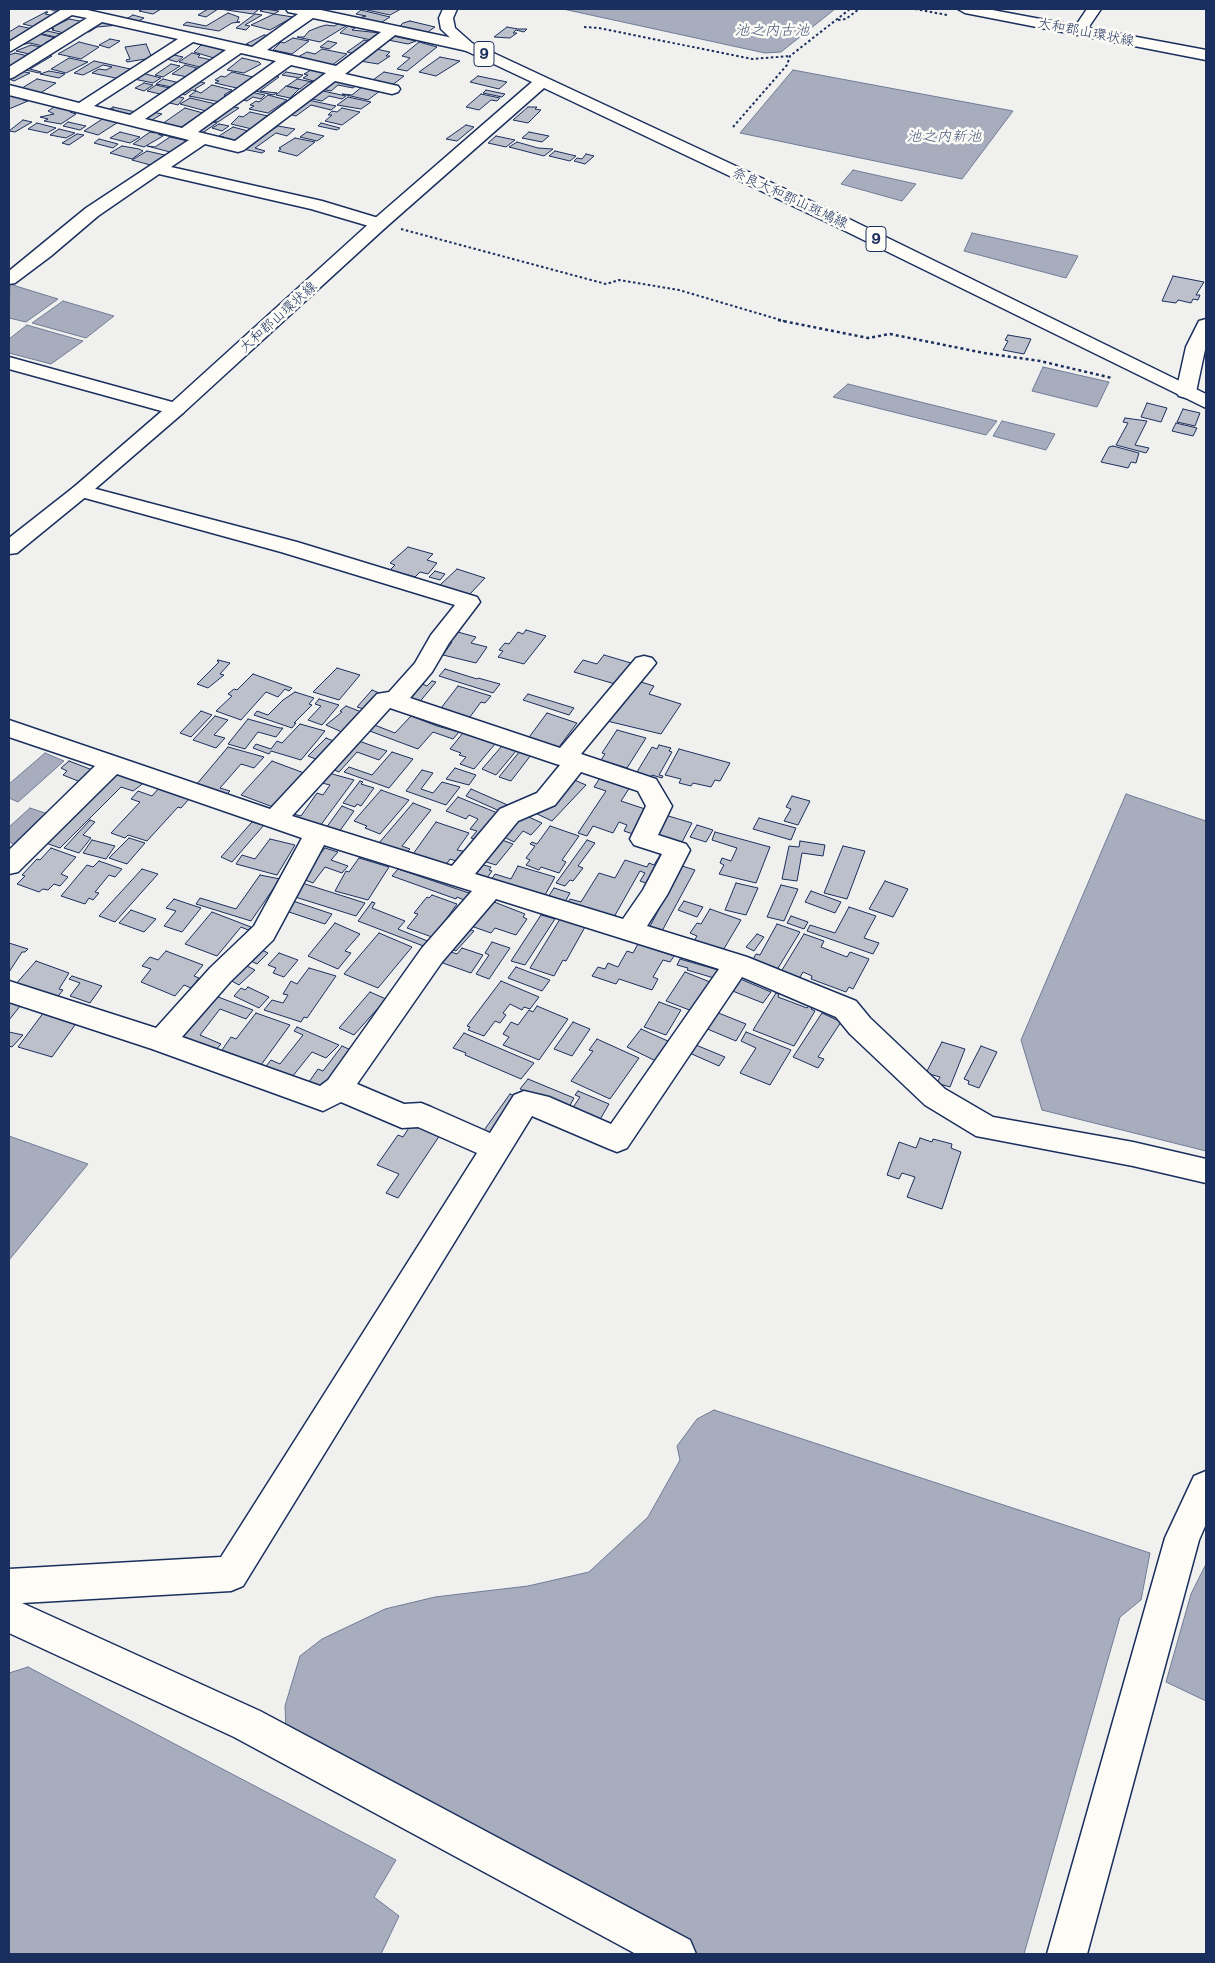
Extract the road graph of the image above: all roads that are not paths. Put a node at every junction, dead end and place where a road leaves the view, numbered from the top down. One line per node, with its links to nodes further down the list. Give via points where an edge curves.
1 (293, 9): 5 (street)
2 (450, 9): 10 (street)
3 (965, 9): 12 (street, 大和郡山環状線)
4 (71, 10): 8 (street); 16 (street)
5 (310, 12): 11 (street); 17 (street)
6 (1092, 13): 7 (street, 大和郡山環状線); 9 (street, 大和郡山環状線); 12 (street)
7 (1072, 14)
8 (99, 17): 13 (street); 21 (street)
9 (1109, 20)
10 (446, 25): 14 (street); 15 (street, 奈良大和郡山斑鳩線 / 9)
11 (393, 30): 14 (street); 20 (street)
12 (1079, 30): 18 (street, 大和郡山環状線)
13 (191, 37): 17 (street); 25 (street)
14 (428, 38): 15 (street)
15 (467, 46): 22 (street, 奈良大和郡山斑鳩線 / 9)
16 (9, 48)
17 (246, 50): 19 (street); 26 (street)
18 (1206, 55)
19 (288, 60): 20 (street); 27 (street)
20 (336, 73): 23 (street); 28 (street, via 238,147)
21 (9, 74)
22 (543, 81): 30 (street, 大和郡山環状線); 34 (street, 奈良大和郡山斑鳩線 / 9, via 839,221)
23 (392, 89)
24 (9, 90): 25 (street)
25 (81, 108): 26 (street)
26 (132, 120): 27 (street)
27 (185, 134): 28 (street)
28 (202, 138): 29 (street)
29 (159, 169): 30 (street, via 316,205); 31 (street, via 92,212)
30 (379, 224): 36 (street, 大和郡山環状線)
31 (9, 279)
32 (1206, 325): 34 (street, via 1196,347)
33 (9, 363): 36 (street)
34 (1186, 392): 35 (street, 奈良大和郡山斑鳩線 / 9)
35 (1206, 402)
36 (176, 409): 37 (street, 大和郡山環状線)
37 (81, 491): 38 (street, 大和郡山環状線); 40 (street, via 288,547 469,602)
38 (9, 548)
39 (644, 664): 42 (street)
40 (394, 702): 42 (street); 44 (street, via 385,699)
41 (9, 728): 43 (street)
42 (571, 760): 47 (street, via 546,799 509,815); 49 (street, via 647,785 659,806 643,839 677,850 654,895)
43 (114, 763): 44 (street); 46 (street)
44 (275, 819): 45 (street)
45 (317, 834): 47 (street); 52 (street, via 264,932 220,975)
46 (9, 865)
47 (458, 877): 48 (street)
48 (491, 887): 49 (street); 53 (street, via 432,955)
49 (630, 930): 50 (street)
50 (737, 964): 54 (street, via 617,1140 538,1105 524,1103); 55 (street, via 846,1009 935,1097 986,1128)
51 (9, 991): 52 (street)
52 (162, 1041): 53 (street, via 323,1099)
53 (338, 1088): 54 (street, via 402,1116 421,1115)
54 (496, 1148): 57 (street, via 231,1574)
55 (1206, 1171)
56 (1206, 1487): 60 (street, via 1182,1538)
57 (9, 1586)
58 (9, 1615): 59 (street, via 247,1724)
59 (676, 1954)
60 (1067, 1954)

